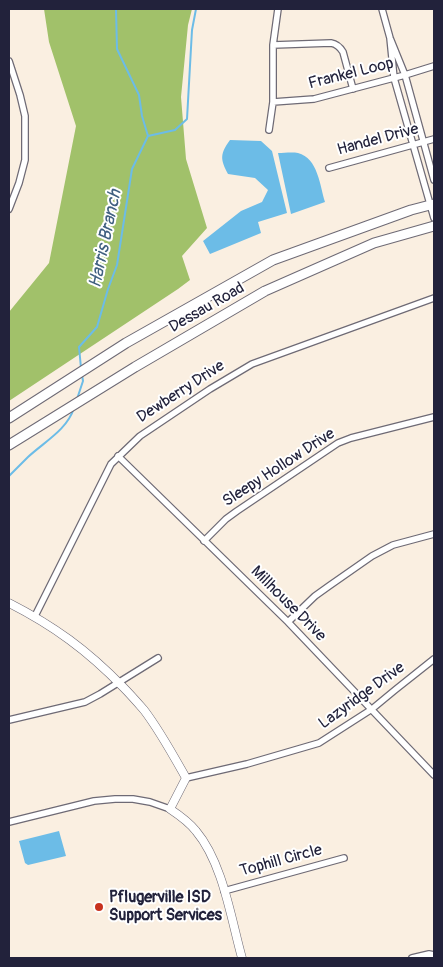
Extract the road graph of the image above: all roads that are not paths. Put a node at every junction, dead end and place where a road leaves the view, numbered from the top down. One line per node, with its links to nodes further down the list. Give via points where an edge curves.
1 (278, 9): 4 (street)
2 (382, 9): 3 (street)
3 (390, 38): 7 (street); 8 (street)
4 (273, 44): 9 (street, via 336,44 343,52); 10 (street)
5 (9, 61): 18 (street, via 25,116 25,138 19,183)
6 (434, 66): 7 (street, Frankel Loop)
7 (405, 75): 8 (street, Frankel Loop); 13 (street)
8 (394, 78): 9 (street, Frankel Loop); 14 (street)
9 (353, 89): 10 (street, Frankel Loop, via 314,99)
10 (273, 102): 11 (street)
11 (270, 130)
12 (434, 139): 13 (street, Handel Drive)
13 (424, 142): 14 (street, Handel Drive); 16 (street)
14 (413, 145): 15 (street, Handel Drive); 17 (street)
15 (329, 168)
16 (434, 180)
17 (432, 205): 19 (street); 23 (main road, Dessau Road, via 273,260 126,343)
18 (9, 209)
19 (434, 218)
20 (434, 226): 24 (main road, Dessau Road, via 374,243 265,291)
21 (434, 298): 25 (street, Dewberry Drive, via 252,364 168,416)
22 (434, 417): 27 (street, Sleepy Hollow Drive, via 338,443 237,511)
23 (9, 418)
24 (11, 444)
25 (118, 456): 27 (street, Millhouse Drive); 29 (street, Dewberry Drive, via 104,476)
26 (434, 534): 30 (street, via 393,545 372,556 315,596)
27 (204, 540): 30 (street, Millhouse Drive)
28 (9, 603): 29 (street)
29 (35, 616): 33 (street, via 66,636)
30 (288, 622): 34 (street, Millhouse Drive)
31 (158, 658): 33 (street)
32 (434, 659): 34 (street, Lazyridge Drive)
33 (118, 682): 35 (street, via 85,702); 37 (street, via 143,709)
34 (372, 709): 36 (street, Millhouse Drive); 37 (street, Lazyridge Drive, via 319,744)
35 (9, 720)
36 (434, 775)
37 (186, 778): 38 (street)
38 (170, 808): 39 (street, via 133,799 115,799); 41 (street, via 196,830 206,845)
39 (9, 822)
40 (344, 858): 41 (street, Tophill Circle)
41 (224, 891): 43 (street)
42 (434, 955): 44 (street)
43 (242, 958)
44 (412, 958)

